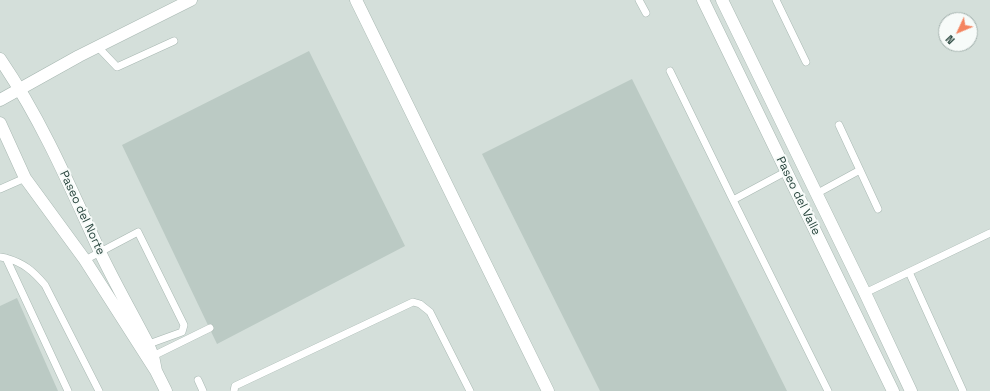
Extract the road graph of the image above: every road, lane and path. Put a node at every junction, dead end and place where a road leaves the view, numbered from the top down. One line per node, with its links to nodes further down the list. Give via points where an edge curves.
1 (191, 0): 9 (street)
2 (356, 0): 40 (street)
3 (639, 0): 7 (lane)
4 (703, 0): 18 (street, Paseo del Valle)
5 (722, 0): 21 (street, Paseo del Valle)
6 (776, 0): 11 (lane)
7 (646, 13)
8 (174, 41): 9 (lane, via 117,67)
9 (98, 47): 13 (street)
10 (0, 59): 13 (street, Paseo del Norte)
11 (806, 62)
12 (670, 71): 22 (lane)
13 (20, 88): 14 (street); 25 (street, Paseo del Norte, via 53,148)
14 (0, 100)
15 (0, 123): 19 (street, Paseo del Norte)
16 (839, 125): 17 (lane)
17 (860, 170): 21 (lane); 23 (lane)
18 (787, 171): 22 (lane); 42 (street, Paseo del Valle)
19 (25, 178): 20 (lane); 27 (street, Paseo del Norte)
20 (0, 189)
21 (816, 194): 29 (street, Paseo del Valle)
22 (733, 200): 41 (lane)
23 (878, 209)
24 (990, 234): 28 (lane)
25 (100, 252): 27 (lane); 31 (street, Paseo del Norte); 31 (lane, via 138,232 184,325 182,332)
26 (3, 258): 34 (lane); 35 (lane, via 19,262 32,270 45,285)
27 (85, 260): 31 (street, Paseo del Norte)
28 (909, 272): 29 (lane); 44 (lane)
29 (865, 292): 43 (street, Paseo del Valle)
30 (210, 328): 32 (lane)
31 (144, 346): 32 (street, Paseo del Norte)
32 (150, 358): 36 (street, Paseo del Norte)
33 (198, 380): 37 (lane)
34 (68, 391)
35 (99, 391)
36 (166, 391)
37 (203, 391)
38 (234, 391): 39 (lane, via 235,386 413,302 430,312)
39 (470, 391)
40 (548, 391)
41 (828, 391)
42 (893, 391)
43 (911, 391)
44 (963, 391)

